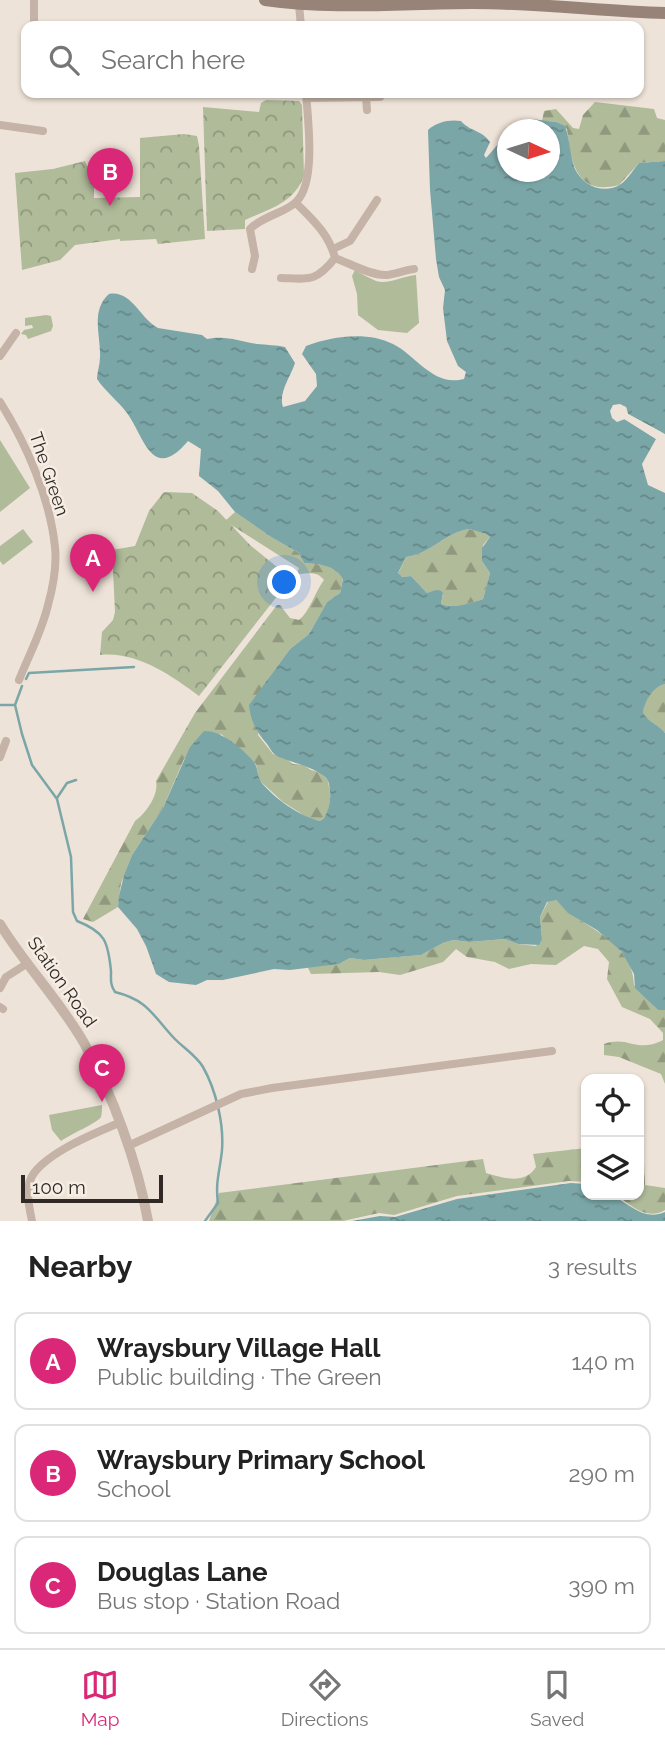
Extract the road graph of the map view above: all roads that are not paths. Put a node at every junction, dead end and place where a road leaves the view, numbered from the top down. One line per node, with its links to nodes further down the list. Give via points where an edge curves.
1 (34, 0): 7 (street)
2 (265, 0): 5 (main road)
3 (511, 2): 4 (main road); 5 (main road)
4 (572, 4): 6 (main road)
5 (299, 5): 8 (street)
6 (665, 13)
7 (34, 21)
8 (301, 21)
9 (306, 98): 15 (street, via 309,176)
10 (366, 98): 11 (street)
11 (367, 110)
12 (0, 125): 13 (street)
13 (43, 131)
14 (377, 200): 16 (street, via 350,241)
15 (296, 202): 16 (street, via 321,227); 17 (street, via 250,229)
16 (334, 254): 18 (street, via 377,274); 19 (street, via 327,267 311,279)
17 (253, 270)
18 (414, 270)
19 (281, 278)
20 (16, 332): 21 (street)
21 (0, 356)
22 (0, 402): 23 (street, The Green, via 18,431 42,492 55,545 48,606)
23 (19, 680)
24 (6, 741): 25 (street)
25 (0, 757)
26 (0, 924): 27 (street, Station Road)
27 (28, 963): 28 (street, via 6,977); 30 (street, Station Road, via 83,1042)
28 (0, 988)
29 (552, 1051): 31 (street, via 241,1094)
30 (119, 1123): 31 (street, Station Road); 32 (street, via 86,1137 32,1174 27,1201)
31 (128, 1146): 33 (street, Station Road)
32 (32, 1221)
33 (148, 1221)

